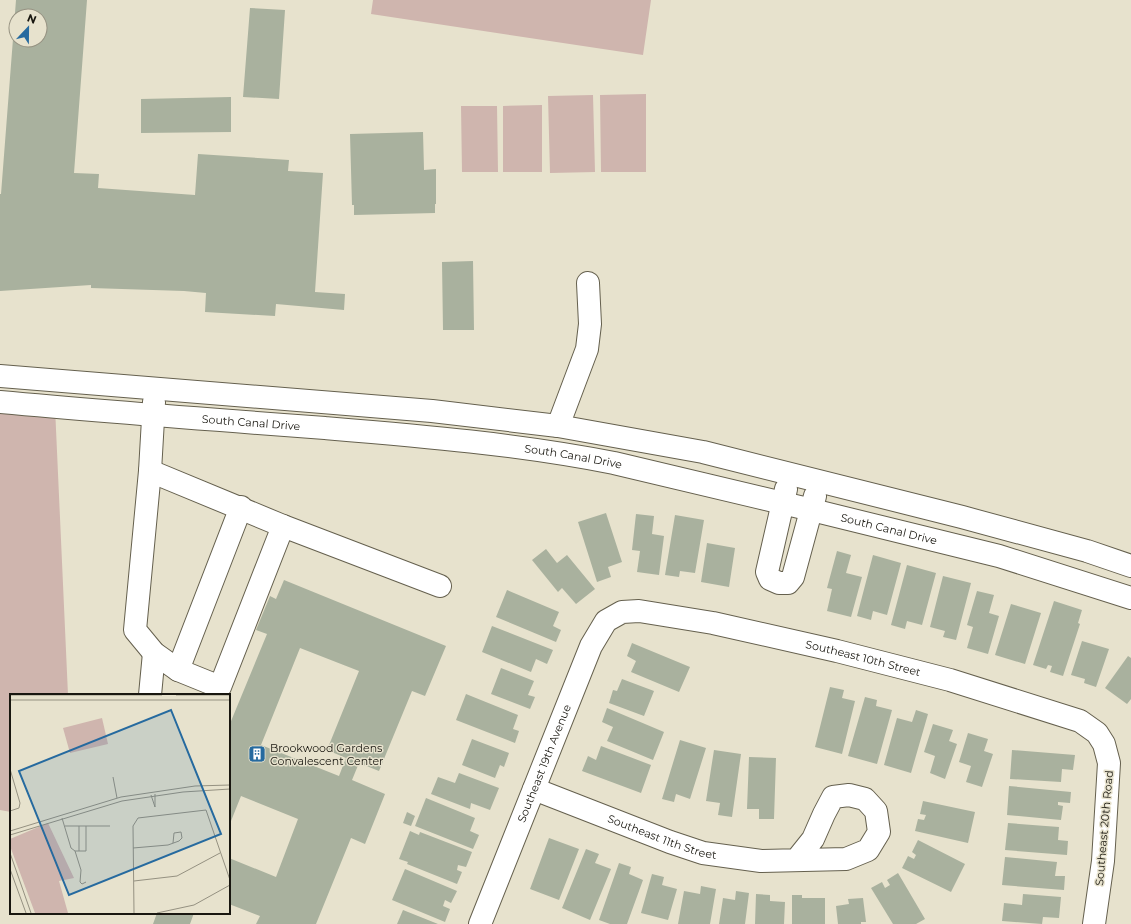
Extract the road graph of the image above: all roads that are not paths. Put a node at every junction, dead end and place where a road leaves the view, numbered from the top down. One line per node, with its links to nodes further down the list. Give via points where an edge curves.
1 (588, 283): 6 (street, via 590,324 587,349)
2 (0, 376): 3 (street)
3 (154, 389): 5 (street); 6 (street, via 432,411)
4 (0, 402): 5 (street, South Canal Drive)
5 (153, 415): 7 (street); 10 (street, South Canal Drive, via 431,437 539,450 614,463)
6 (558, 426): 8 (street, via 704,452)
7 (150, 471): 11 (street); 18 (street, via 135,630)
8 (790, 473): 9 (street); 10 (street)
9 (819, 481): 12 (street); 14 (street, via 1087,551)
10 (782, 503): 12 (street, South Canal Drive); 12 (street, via 767,572 770,579 779,583 788,583 793,577)
11 (241, 507): 13 (street); 19 (street)
12 (812, 510): 16 (street, South Canal Drive, via 999,556)
13 (283, 526): 15 (street); 19 (street, via 220,687)
14 (1131, 566)
15 (440, 586)
16 (1131, 598)
17 (622, 612): 21 (street, Southeast 10th Street, via 639,611 713,623 837,651 957,682 1080,721); 22 (street, Southeast 19th Avenue, via 606,620 591,646)
18 (154, 654): 19 (street); 20 (street)
19 (178, 670)
20 (150, 694)
21 (1097, 733): 25 (street, Southeast 20th Road, via 1104,744 1109,763 1103,861)
22 (534, 789): 23 (street, Southeast 11th Street, via 703,853 761,860); 24 (street, Southeast 19th Avenue)
23 (797, 860)
24 (480, 924)
25 (1094, 924)

